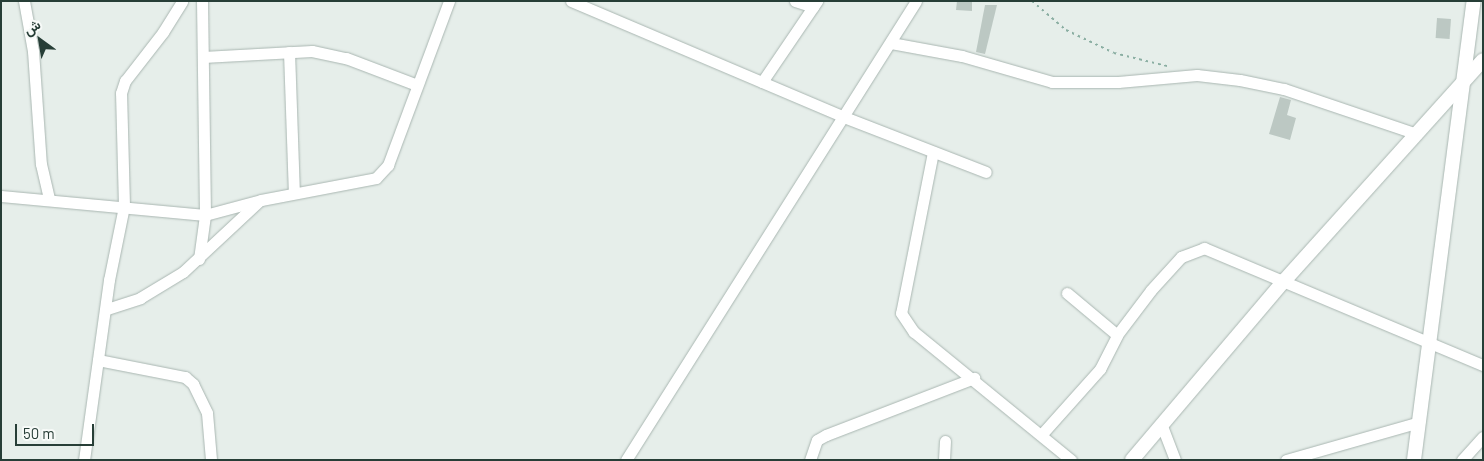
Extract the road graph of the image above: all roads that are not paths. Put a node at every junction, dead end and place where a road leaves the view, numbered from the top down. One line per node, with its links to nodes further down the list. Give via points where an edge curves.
1 (24, 1): 24 (street, via 33,51 42,164)
2 (182, 1): 26 (street, via 164,32 125,81 121,93)
3 (202, 1): 13 (street)
4 (449, 1): 17 (street)
5 (571, 1): 9 (street)
6 (795, 1): 10 (street)
7 (916, 1): 11 (street)
8 (1474, 1): 16 (street)
9 (585, 4): 15 (street)
10 (815, 4): 15 (street)
11 (891, 43): 18 (street); 19 (street, via 962,56 1052,82 1118,82 1197,75 1233,79 1284,89)
12 (289, 52): 13 (street); 17 (street, via 330,53); 22 (street)
13 (203, 57): 27 (street)
14 (1483, 60): 16 (street)
15 (762, 82): 18 (street)
16 (1463, 83): 19 (street); 33 (street)
17 (418, 85): 22 (street, via 383,173 366,180)
18 (844, 117): 20 (street); 44 (street)
19 (1417, 134): 29 (street)
20 (933, 152): 21 (street); 36 (street, via 901,314 914,332)
21 (986, 172)
22 (294, 194): 25 (street)
23 (1, 196): 24 (street)
24 (49, 198): 26 (street)
25 (261, 200): 27 (street); 28 (street)
26 (124, 206): 27 (street); 31 (street, via 108,280)
27 (205, 215): 28 (street)
28 (199, 259): 31 (street, via 159,288)
29 (1284, 281): 32 (street, via 1204,248 1192,251 1180,257); 33 (street); 38 (street)
30 (1067, 293): 32 (street)
31 (107, 309): 34 (street)
32 (1117, 335): 39 (street, via 1100,370)
33 (1429, 342): 35 (street); 37 (street)
34 (98, 360): 42 (street); 43 (street, via 185,377 193,384 206,413)
35 (1483, 365)
36 (974, 378): 39 (street); 45 (street, via 826,435 817,440)
37 (1419, 422): 50 (street); 51 (street)
38 (1162, 426): 48 (street); 49 (street)
39 (1041, 435): 47 (street)
40 (1483, 437): 52 (street)
41 (945, 441): 46 (street)
42 (84, 460)
43 (211, 460)
44 (626, 460)
45 (810, 460)
46 (944, 460)
47 (1071, 460)
48 (1132, 460)
49 (1175, 460)
50 (1286, 460)
51 (1414, 460)
52 (1462, 460)

